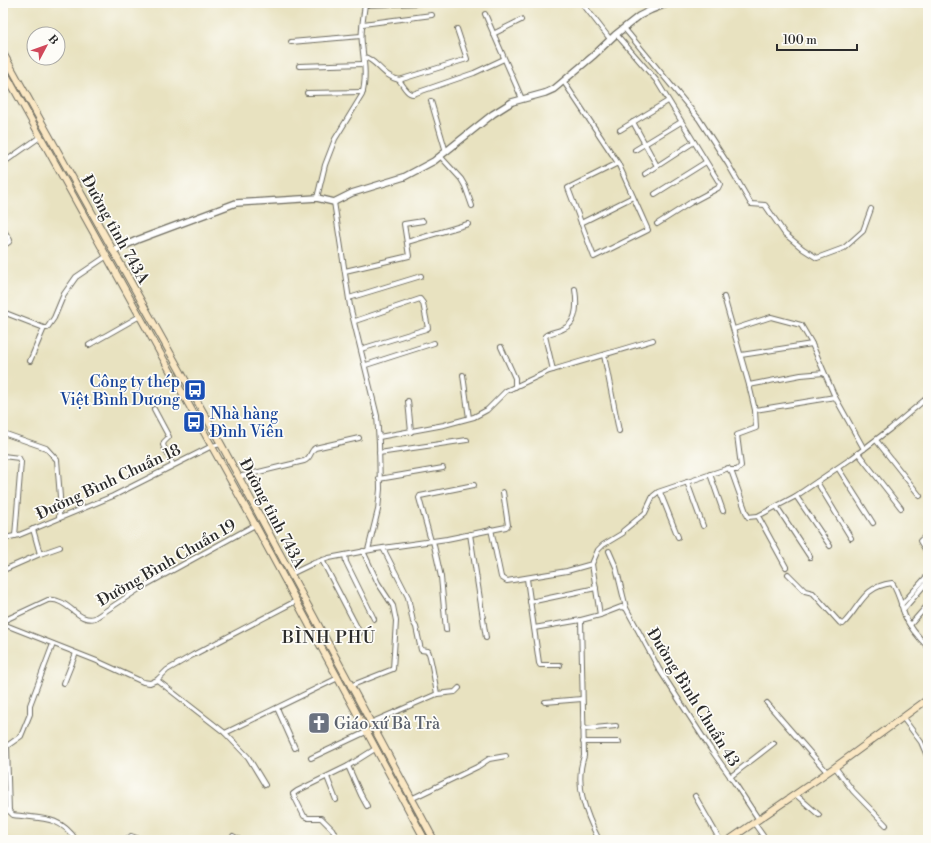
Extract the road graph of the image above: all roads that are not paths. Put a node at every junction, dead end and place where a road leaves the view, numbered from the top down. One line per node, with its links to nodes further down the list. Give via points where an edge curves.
1 (421, 3): 4 (street)
2 (582, 3): 14 (street)
3 (669, 3): 9 (street, via 651,10)
4 (365, 4): 8 (street)
5 (485, 14): 11 (street)
6 (432, 15): 8 (street)
7 (521, 20): 11 (street)
8 (363, 24): 13 (street)
9 (624, 28): 12 (street); 50 (street, via 699,119 751,204 766,205 785,234 803,249 817,258 844,248 863,231)
10 (457, 29): 22 (street, via 467,59)
11 (494, 34): 18 (street)
12 (616, 34): 14 (street); 28 (street, via 656,80)
13 (362, 36): 15 (street); 17 (street)
14 (610, 39): 23 (street)
15 (291, 42)
16 (3, 54): 35 (main road, Đường tỉnh 743A)
17 (364, 57): 19 (street); 22 (street, via 369,58 391,78)
18 (504, 59): 22 (street, via 474,73 413,94 407,91); 26 (street)
19 (364, 64): 20 (street); 24 (street)
20 (299, 66)
21 (3, 69): 32 (main road, Đường tỉnh 743A)
22 (399, 80)
23 (564, 82): 26 (street, via 546,93); 42 (street)
24 (363, 92): 25 (street); 47 (street, via 335,139 324,165)
25 (307, 93)
26 (522, 98): 38 (street, via 501,108)
27 (431, 101): 38 (street)
28 (668, 101): 29 (street); 30 (street)
29 (633, 122): 31 (street); 34 (street)
30 (681, 122): 33 (street); 34 (street)
31 (620, 130)
32 (40, 137): 36 (main road, Đường tỉnh 743A); 41 (street)
33 (694, 142): 40 (street); 43 (street)
34 (645, 144): 37 (street); 43 (street)
35 (55, 146): 36 (main road); 58 (main road, Đường tỉnh 743A)
36 (47, 150): 59 (main road, Đường tỉnh 743A)
37 (635, 150)
38 (446, 152): 39 (street)
39 (440, 156): 48 (street, via 404,177 352,193); 49 (street, via 461,178)
40 (706, 162): 45 (street); 54 (street, via 720,184 718,188)
41 (3, 163)
42 (618, 163): 46 (street); 52 (street, via 568,188)
43 (657, 166): 44 (street)
44 (645, 174)
45 (656, 194)
46 (633, 197): 52 (street); 52 (street, via 648,230 594,257)
47 (318, 198): 48 (street); 58 (street, via 236,203)
48 (334, 202): 60 (street)
49 (472, 206)
50 (871, 209)
51 (423, 221): 56 (street, via 404,224)
52 (581, 223)
53 (468, 224): 56 (street)
54 (657, 224)
55 (3, 230): 57 (street, via 10,240)
56 (407, 242): 60 (street, via 409,256)
57 (3, 246)
58 (113, 251): 59 (main road); 98 (main road, Đường tỉnh 743A)
59 (107, 256): 66 (main road, Đường tỉnh 743A); 68 (street, via 76,276 64,294 50,326)
60 (345, 271): 64 (street)
61 (421, 276): 64 (street)
62 (575, 289): 80 (street, via 572,322 565,329 545,336)
63 (724, 297): 69 (street)
64 (349, 298): 67 (street)
65 (3, 312): 68 (street)
66 (140, 316): 73 (street); 99 (main road, Đường tỉnh 743A)
67 (354, 321): 75 (street); 75 (street, via 420,299 423,303 428,328 426,330)
68 (44, 328): 78 (street)
69 (734, 328): 72 (street, via 771,317 779,318 801,325); 77 (street)
70 (653, 340): 76 (street)
71 (434, 343): 79 (street)
72 (812, 344): 77 (street); 81 (street)
73 (89, 345)
74 (501, 346): 84 (street, via 515,378)
75 (361, 349): 79 (street)
76 (604, 355): 80 (street); 91 (street)
77 (741, 355): 83 (street)
78 (30, 361)
79 (366, 365): 94 (street)
80 (553, 370): 84 (street)
81 (824, 373): 83 (street); 85 (street)
82 (463, 375): 90 (street)
83 (749, 385): 89 (street)
84 (515, 387): 90 (street, via 506,391 487,410)
85 (835, 397): 89 (street); 100 (street)
86 (928, 397): 97 (street)
87 (408, 401): 92 (street)
88 (154, 408): 104 (street, via 169,437 164,445)
89 (755, 410): 107 (street, via 756,428 737,435 741,466 737,470)
90 (469, 418): 92 (street)
91 (619, 431)
92 (411, 432): 94 (street)
93 (3, 433): 122 (street, via 46,448 57,460)
94 (379, 437): 101 (street)
95 (360, 438): 109 (street, via 315,448 304,461)
96 (467, 440): 101 (street)
97 (876, 440): 100 (street); 117 (street)
98 (221, 444): 99 (street, Đường Bình Chuẩn 18); 109 (main road, Đường tỉnh 743A)
99 (212, 446): 104 (street, Đường Bình Chuẩn 18); 124 (main road, Đường tỉnh 743A)
100 (864, 449): 102 (street)
101 (379, 453): 110 (street)
102 (858, 453): 106 (street); 119 (street)
103 (3, 456): 130 (street, via 19,458 21,462)
104 (173, 465): 122 (street, Đường Bình Chuẩn 18, via 117,494)
105 (444, 468): 110 (street)
106 (838, 468): 112 (street); 123 (street)
107 (730, 470): 108 (street, via 728,468); 121 (street, via 748,516)
108 (710, 474): 111 (street); 120 (street)
109 (238, 477): 148 (main road, Đường tỉnh 743A)
110 (379, 478): 138 (street, via 378,510)
111 (686, 482): 115 (street); 125 (street)
112 (817, 482): 116 (street); 133 (street)
113 (474, 485): 134 (street, via 420,496)
114 (503, 492): 127 (street, via 508,525)
115 (660, 492): 131 (street); 145 (street, via 653,496 645,513 623,531 623,534 598,550)
116 (796, 496): 118 (street); 135 (street)
117 (920, 496)
118 (777, 507): 121 (street); 143 (street)
119 (900, 508)
120 (723, 511)
121 (758, 516): 146 (street)
122 (59, 518): 126 (street, Đường Bình Chuẩn 18)
123 (873, 523)
124 (255, 525): 154 (main road, Đường tỉnh 743A); 162 (street, Đường Bình Chuẩn 19, via 142,587 95,618 82,617 59,601 48,600)
125 (703, 526)
126 (33, 529): 130 (street, Đường Bình Chuẩn 18); 140 (street)
127 (491, 529): 128 (street); 151 (street, via 501,577 507,581)
128 (470, 534): 134 (street); 167 (street)
129 (928, 534): 141 (street, via 920,541)
130 (15, 536): 132 (street, Đường Bình Chuẩn 18)
131 (678, 537)
132 (5, 538)
133 (851, 538)
134 (432, 541): 137 (street); 165 (street, via 441,577)
135 (830, 546)
136 (60, 547): 140 (street)
137 (383, 548): 138 (street); 177 (street, via 408,597 421,650 428,651)
138 (366, 551): 142 (street); 175 (street, via 378,583 392,606 396,621 393,669)
139 (609, 551): 157 (street, Đường Bình Chuẩn 43, via 616,566)
140 (40, 554): 147 (street)
141 (928, 554)
142 (345, 555): 144 (street); 160 (street)
143 (810, 557)
144 (322, 560): 148 (street); 166 (street)
145 (592, 564): 151 (street); 153 (street)
146 (786, 567)
147 (6, 569)
148 (291, 574): 175 (main road, Đường tỉnh 743A)
149 (788, 574): 156 (street, via 805,591 813,593 843,624 866,593 889,584 893,585)
150 (928, 575): 156 (street)
151 (527, 579): 155 (street)
152 (928, 581): 156 (street)
153 (596, 588): 155 (street); 159 (street)
154 (296, 601): 172 (main road, Đường tỉnh 743A); 173 (street, via 166,670)
155 (530, 602): 164 (street)
156 (902, 607): 163 (street)
157 (626, 608): 159 (street, via 621,607); 204 (street, Đường Bình Chuẩn 43, via 659,669)
158 (925, 608): 163 (street)
159 (600, 615): 161 (street)
160 (374, 619)
161 (581, 620): 164 (street); 178 (street)
162 (3, 622): 168 (street)
163 (910, 626): 169 (street)
164 (534, 628): 171 (street, via 540,665)
165 (446, 630)
166 (360, 633)
167 (486, 638)
168 (52, 644): 170 (street); 196 (street, via 23,731 18,739 7,746)
169 (928, 647)
170 (76, 653): 173 (street, via 143,682); 174 (street)
171 (560, 665)
172 (338, 678): 182 (street); 184 (main road, Đường tỉnh 743A)
173 (157, 680): 190 (street)
174 (64, 683)
175 (350, 686): 183 (main road, Đường tỉnh 743A)
176 (458, 688): 177 (street, via 455,692)
177 (437, 694): 186 (street)
178 (582, 699): 180 (street); 188 (street)
179 (928, 699): 185 (main road)
180 (545, 702)
181 (767, 703): 202 (street)
182 (276, 708): 190 (street); 194 (street)
183 (365, 713): 184 (main road); 186 (main road, Đường tỉnh 743A)
184 (358, 716): 189 (main road, Đường tỉnh 743A)
185 (903, 718): 199 (street, via 921,742); 201 (main road)
186 (370, 723): 208 (main road, Đường tỉnh 743A)
187 (616, 726): 188 (street)
188 (583, 729): 191 (street)
189 (366, 732): 195 (main road, Đường tỉnh 743A); 198 (street)
190 (225, 733): 205 (street, via 248,757)
191 (584, 742): 192 (street); 224 (street, via 580,790 590,823)
192 (619, 742)
193 (774, 743): 204 (street)
194 (295, 748)
195 (375, 749): 200 (street); 222 (main road, Đường tỉnh 743A)
196 (5, 754): 212 (street)
197 (506, 756): 208 (street, via 489,760)
198 (311, 758)
199 (928, 758)
200 (348, 766): 203 (street); 210 (street)
201 (835, 767): 202 (main road); 215 (street, via 853,791)
202 (827, 772): 206 (main road)
203 (326, 777): 209 (street); 221 (street, via 293,794 304,816 321,818)
204 (730, 777): 214 (street, Đường Bình Chuẩn 43)
205 (265, 785)
206 (795, 794): 213 (street); 214 (main road)
207 (695, 796): 225 (street)
208 (412, 799): 223 (main road, Đường tỉnh 743A)
209 (336, 800)
210 (367, 806)
211 (3, 810): 212 (street)
212 (9, 811): 217 (street, via 13,815 61,824)
213 (819, 815)
214 (756, 822): 226 (main road); 227 (street, Đường Bình Chuẩn 43)
215 (886, 825)
216 (233, 836): 220 (street)
217 (76, 840)
218 (127, 840): 219 (street, via 131,836)
219 (142, 840)
220 (240, 840)
221 (338, 840)
222 (425, 840)
223 (434, 840)
224 (599, 840)
225 (720, 840)
226 (729, 840)
227 (766, 840)

